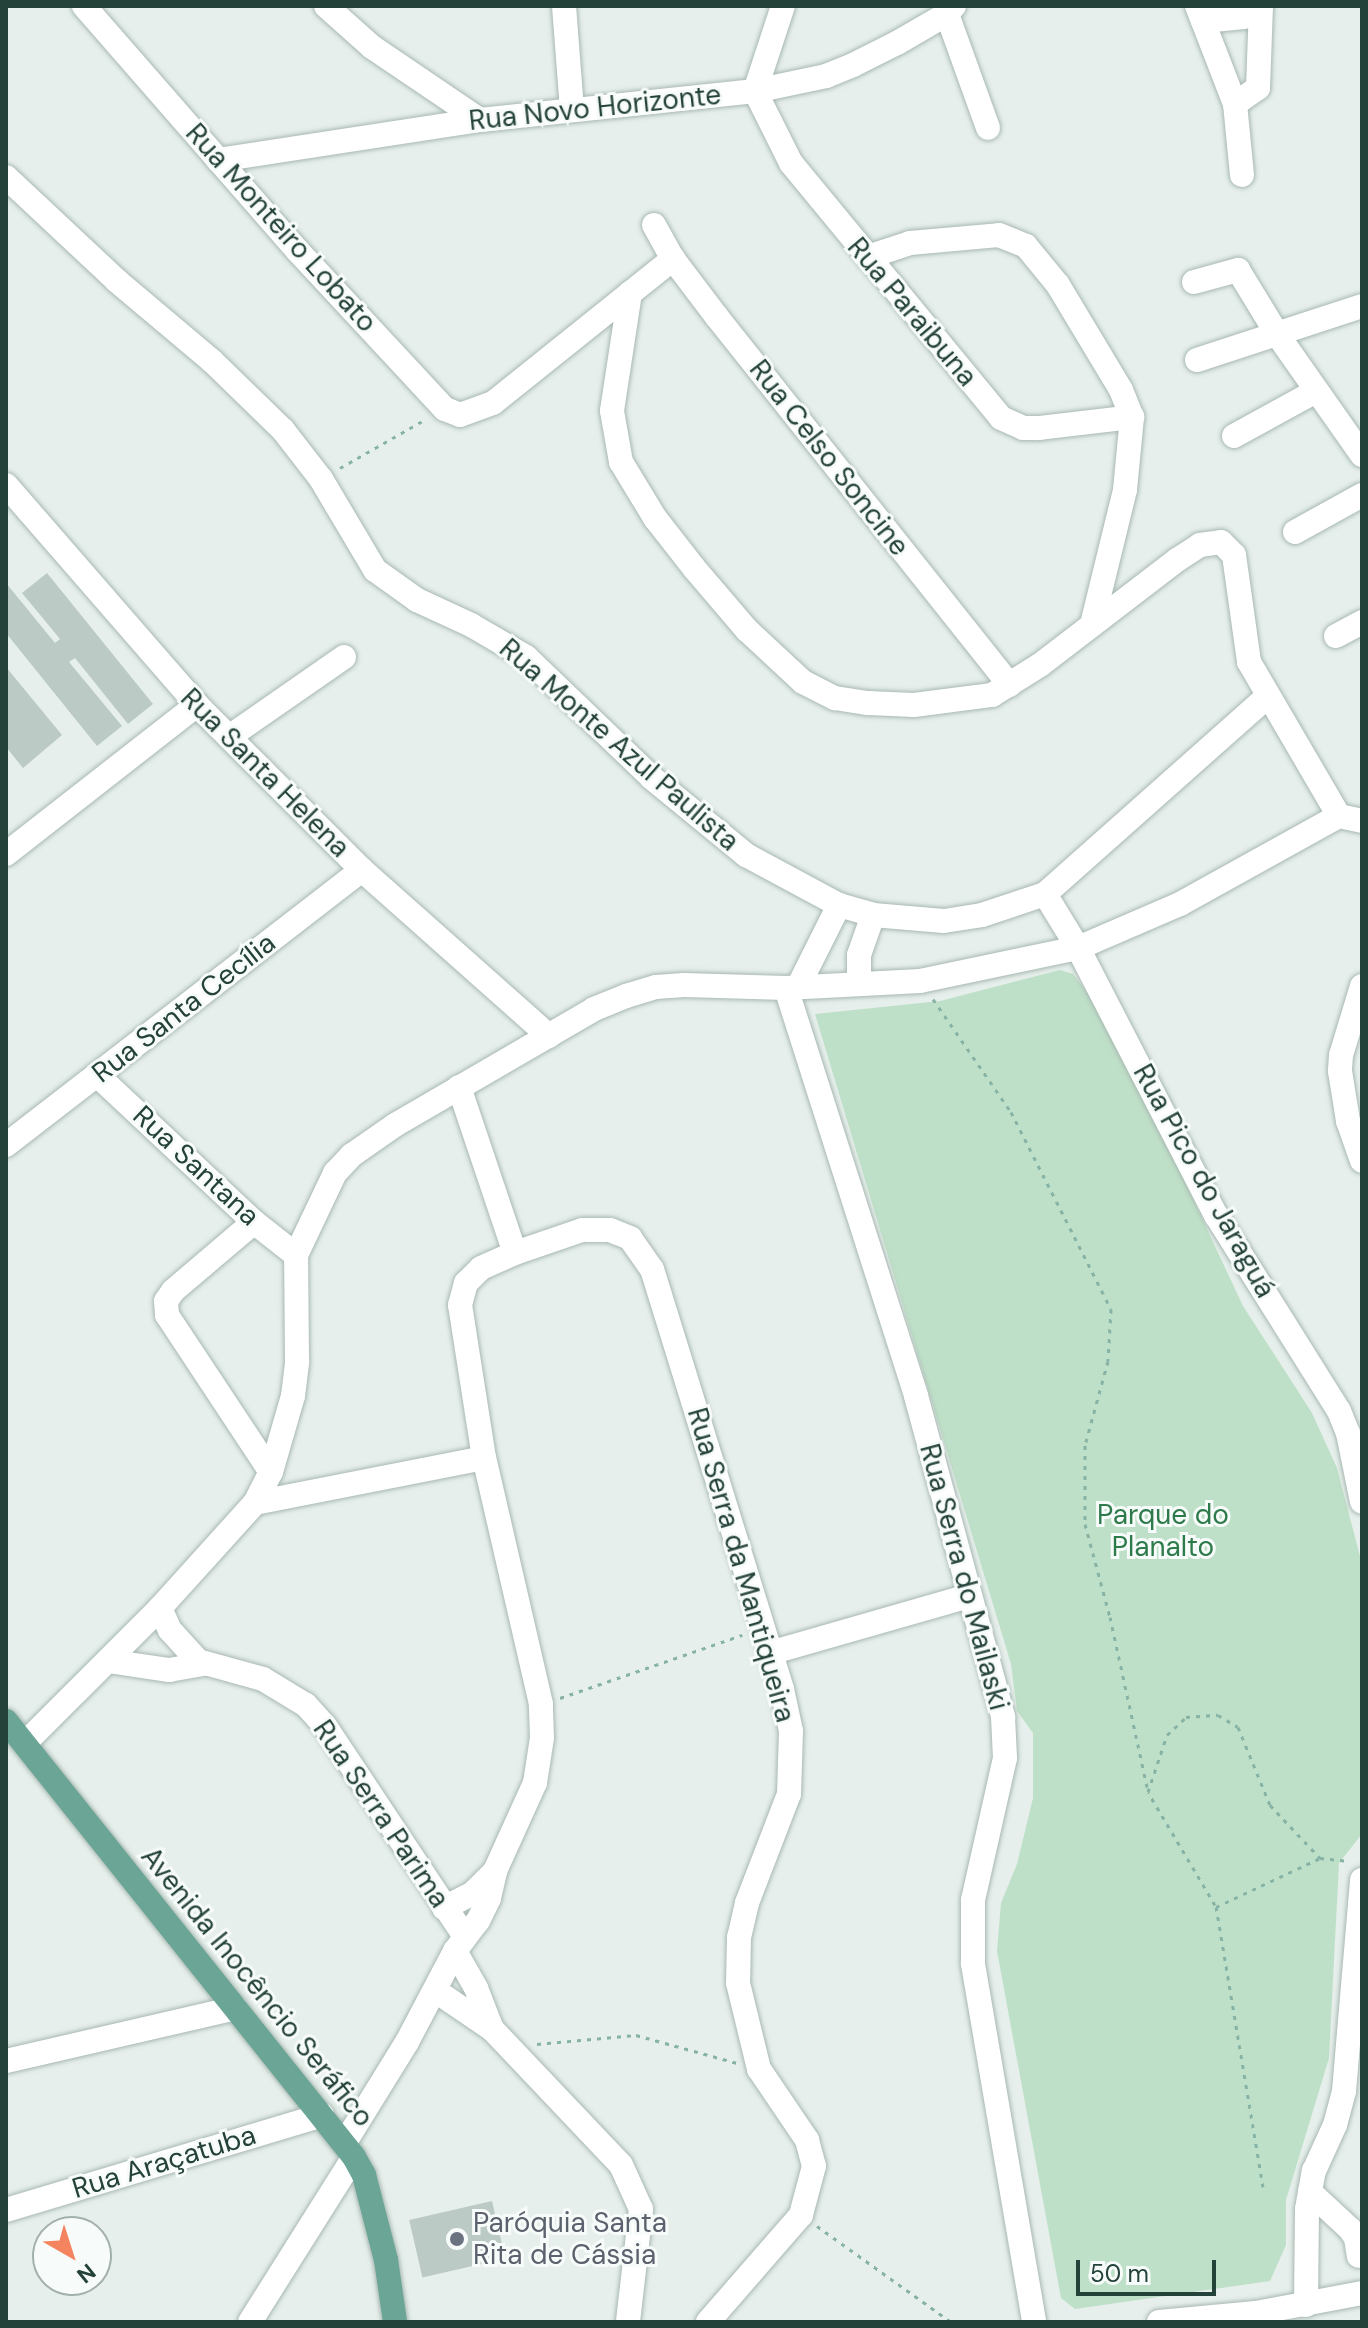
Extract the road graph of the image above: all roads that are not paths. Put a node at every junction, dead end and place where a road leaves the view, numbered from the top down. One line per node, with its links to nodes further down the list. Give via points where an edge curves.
1 (84, 6): 13 (street, Rua Monteiro Lobato)
2 (326, 6): 11 (street, via 372,47)
3 (564, 6): 10 (street)
4 (783, 6): 8 (street)
5 (1261, 7): 7 (street, via 1244,17); 9 (street, via 1258,88)
6 (951, 10): 8 (street, Rua Novo Horizonte, via 826,76); 12 (street)
7 (1200, 14): 9 (street)
8 (755, 91): 10 (street, Rua Novo Horizonte); 17 (street, Rua Paraibuna, via 791,163)
9 (1235, 104): 14 (street)
10 (572, 109): 11 (street, Rua Novo Horizonte)
11 (480, 120): 13 (street, Rua Novo Horizonte)
12 (988, 128)
13 (218, 160): 20 (street, Rua Monteiro Lobato, via 445,409 460,415 493,403)
14 (1242, 175)
15 (6, 177): 43 (street, Rua Monte Azul Paulista, via 255,400 321,479 375,570 526,657 652,778 746,855)
16 (654, 225): 18 (street, Rua Celso Soncine)
17 (868, 257): 25 (street, Rua Paraibuna, via 1011,425 1039,428); 25 (street, via 910,243 978,235 999,235 1026,246 1058,285)
18 (673, 259): 20 (street); 35 (street, Rua Celso Soncine)
19 (1194, 282): 22 (street, via 1238,270)
20 (630, 293): 35 (street, via 612,411 621,462 655,518 775,660 835,698 868,703 975,700)
21 (1362, 306): 22 (street)
22 (1277, 334): 23 (street); 24 (street)
23 (1197, 360)
24 (1316, 391): 26 (street); 27 (street)
25 (1132, 417): 32 (street, via 1125,490)
26 (1234, 436)
27 (1362, 455)
28 (6, 485): 37 (street, Rua Santa Helena)
29 (1362, 495): 30 (street)
30 (1295, 532)
31 (1362, 622): 33 (street)
32 (1092, 624): 35 (street); 36 (street, via 1200,545 1221,542 1234,555 1249,662)
33 (1336, 636)
34 (344, 657): 38 (street)
35 (1010, 685)
36 (1267, 697): 39 (street); 42 (street)
37 (197, 705): 38 (street, Rua Santa Helena); 40 (street)
38 (229, 737): 41 (street, Rua Santa Helena)
39 (1350, 818): 45 (street, via 1180,904)
40 (6, 854)
41 (362, 870): 49 (street, Rua Santa Helena); 50 (street, Rua Santa Cecília)
42 (1045, 894): 44 (street, Rua Monte Azul Paulista, via 982,915 944,921); 45 (street, Rua Pico do Jaraguá)
43 (839, 905): 44 (street, Rua Monte Azul Paulista); 48 (street)
44 (873, 915): 46 (street, via 859,955)
45 (1078, 948): 46 (street, via 920,981); 59 (street, Rua Pico do Jaraguá, via 1216,1215 1339,1411)
46 (859, 983): 48 (street)
47 (1362, 986): 53 (street, via 1340,1071 1348,1121)
48 (792, 987): 49 (street, via 656,987 594,1009); 61 (street, Rua Serra do Mailaski, via 916,1396)
49 (549, 1036): 51 (street)
50 (97, 1075): 52 (street, Rua Santa Cecília); 54 (street, Rua Santana)
51 (459, 1087): 55 (street); 56 (street, via 352,1155 315,1208)
52 (6, 1145)
53 (1362, 1161)
54 (254, 1222): 56 (street, Rua Santana); 58 (street, via 166,1301 167,1315)
55 (515, 1253): 57 (street, via 481,1268 466,1283 460,1305); 63 (street, Rua Serra da Mantiqueira, via 582,1230 610,1230 630,1238 652,1269)
56 (296, 1255): 58 (street, via 293,1396)
57 (484, 1458): 60 (street); 68 (street, via 541,1704 542,1738 535,1783)
58 (271, 1472): 60 (street)
59 (1362, 1502)
60 (255, 1503): 62 (street)
61 (969, 1596): 63 (street); 88 (street, Rua Serra do Mailaski, via 1003,1717 1005,1758 973,1900 973,1964)
62 (160, 1608): 64 (street); 65 (street, via 181,1643)
63 (770, 1653): 87 (street, Rua Serra da Mantiqueira, via 791,1731 789,1794 739,1937 738,1983 759,2069 807,2140 814,2166 801,2215)
64 (108, 1661): 65 (street, Rua Serra Parima, via 169,1670); 67 (street)
65 (204, 1664): 70 (street, Rua Serra Parima, via 263,1679 306,1705)
66 (6, 1721): 67 (main road, Avenida Inocêncio Seráfico)
67 (25, 1743): 73 (main road, Avenida Inocêncio Seráfico)
68 (495, 1871): 70 (street, via 472,1894); 71 (street, via 478,1921)
69 (1362, 1880): 78 (street, via 1344,2091)
70 (444, 1908): 71 (street, Rua Serra Parima)
71 (460, 1944): 72 (street); 74 (street, Rua Serra Parima)
72 (436, 1991): 74 (street); 77 (street)
73 (235, 2008): 75 (street); 76 (main road, Avenida Inocêncio Seráfico)
74 (498, 2038): 86 (street, via 621,2165 636,2191 640,2223)
75 (6, 2061)
76 (322, 2115): 77 (main road, Avenida Inocêncio Seráfico); 79 (street, Rua Araçatuba)
77 (349, 2150): 84 (street); 85 (main road, Avenida Inocêncio Seráfico, via 364,2175)
78 (1310, 2192): 80 (street, via 1350,2229); 82 (street)
79 (6, 2210)
80 (1359, 2256)
81 (1362, 2293): 82 (street)
82 (1279, 2313): 83 (street)
83 (1200, 2320): 89 (street)
84 (250, 2322)
85 (395, 2322)
86 (628, 2322)
87 (708, 2322)
88 (1034, 2322)
89 (1159, 2322)

